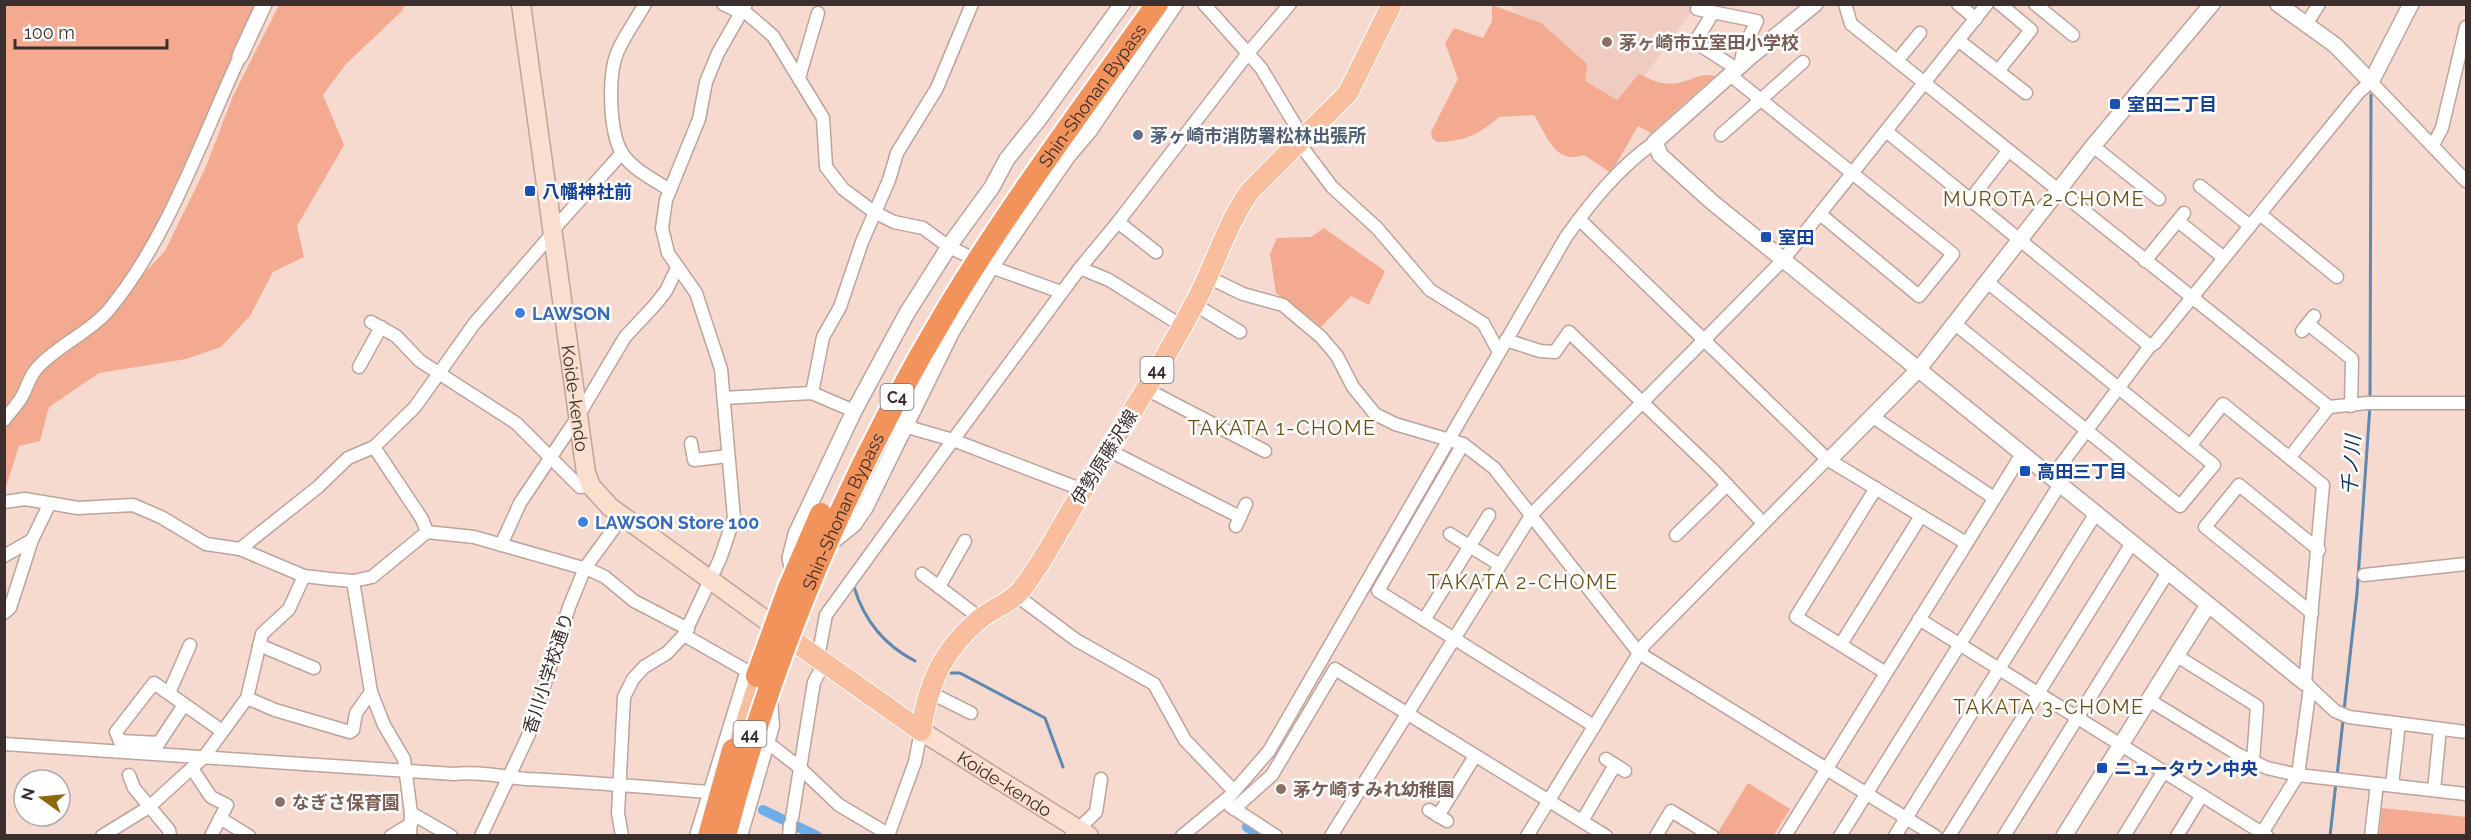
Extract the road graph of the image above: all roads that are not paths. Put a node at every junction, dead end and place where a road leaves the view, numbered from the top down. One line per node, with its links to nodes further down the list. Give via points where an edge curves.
1 (264, 4): 34 (street)
2 (521, 4): 65 (main road, Koide-kendo)
3 (645, 4): 51 (street, via 613,64 614,126)
4 (723, 4): 23 (street)
5 (972, 4): 59 (street, via 937,88 897,153)
6 (1122, 4): 67 (street, via 1007,159)
7 (1139, 4): 242 (highway, Shin-Shonan Bypass / C4, bridge, via 956,267 848,457 775,624 742,720)
8 (1158, 4): 243 (highway, Shin-Shonan Bypass / C4, bridge, via 983,253 876,436 835,521 790,630 756,725)
9 (1175, 4): 72 (street)
10 (1204, 4): 33 (street)
11 (1290, 4): 33 (street)
12 (1392, 4): 46 (main road, 伊勢原藤沢線 / 44, via 1347,93)
13 (1815, 4): 37 (street)
14 (1845, 4): 35 (street, via 1851,24)
15 (1958, 4): 27 (street)
16 (1987, 4): 27 (street)
17 (2000, 4): 38 (street, via 2031,30)
18 (2035, 4): 31 (street)
19 (2212, 4): 49 (street)
20 (2278, 4): 28 (street)
21 (2319, 4): 28 (street)
22 (2411, 4): 41 (street)
23 (744, 9): 39 (street, via 773,36); 55 (street, via 712,66 699,119)
24 (1697, 9): 26 (street)
25 (818, 13): 39 (street)
26 (1713, 13): 37 (street, via 1695,42); 37 (street, via 1757,21)
27 (1976, 19): 32 (street)
28 (2307, 23): 41 (street)
29 (2466, 27): 48 (street, via 2442,128)
30 (1920, 33): 35 (street)
31 (2073, 35)
32 (1958, 40): 38 (street); 40 (street)
33 (1249, 52): 46 (street); 63 (street)
34 (240, 56): 103 (street, via 173,203 127,284 105,313 38,366)
35 (1897, 61): 40 (street)
36 (1803, 62): 43 (street)
37 (1736, 70): 43 (street); 47 (street)
38 (1998, 71): 42 (street)
39 (799, 78): 59 (street, via 823,118 824,156 832,178)
40 (1924, 82): 44 (street); 50 (street)
41 (2371, 82): 48 (street); 61 (street)
42 (2026, 93)
43 (1761, 99): 45 (street); 52 (street)
44 (1886, 131): 52 (street); 58 (street)
45 (1721, 135)
46 (1301, 141): 75 (main road, 伊勢原藤沢線 / 44, via 1241,202); 88 (street, via 1323,177 1377,228 1430,290 1483,323)
47 (1654, 142): 62 (street, via 1638,153); 70 (street, via 1660,155 1690,183)
48 (2433, 145): 53 (street)
49 (2093, 146): 56 (street); 57 (street)
50 (2008, 151): 56 (street); 58 (street)
51 (622, 153): 55 (street); 65 (street)
52 (1853, 173): 60 (street); 60 (street, via 1953,254 1919,296)
53 (2466, 181)
54 (2200, 186): 64 (street)
55 (670, 190): 73 (street, via 662,228 668,253)
56 (2058, 190): 66 (street); 71 (street)
57 (2159, 198)
58 (1970, 200): 66 (street)
59 (874, 212): 67 (street, via 894,222 923,228); 94 (street, via 840,307 823,337)
60 (1820, 214): 70 (street)
61 (2260, 214): 64 (street); 76 (street)
62 (1579, 219): 85 (street); 86 (street)
63 (1118, 222): 68 (street); 74 (street)
64 (2250, 226): 69 (street)
65 (552, 232): 91 (street, via 474,324); 102 (main road, Koide-kendo)
66 (2018, 240): 77 (street); 87 (street)
67 (949, 247): 72 (street); 100 (street)
68 (1156, 252)
69 (2224, 258): 71 (street, via 2181,217); 79 (street)
70 (1783, 260): 86 (street); 90 (street)
71 (2145, 261): 79 (street)
72 (991, 267): 78 (street); 104 (street, via 952,331)
73 (677, 268): 95 (street, via 696,293 710,330 721,369); 102 (street, via 654,306 625,337)
74 (1080, 268): 78 (street); 83 (street, via 1109,280)
75 (1208, 277): 80 (main road, 伊勢原藤沢線 / 44); 106 (street, via 1244,294 1283,305 1297,316 1337,356 1353,387 1375,414 1395,424)
76 (2337, 278)
77 (1986, 281): 81 (street); 92 (street)
78 (1061, 292): 107 (street)
79 (2191, 298): 87 (street); 99 (street)
80 (1194, 304): 83 (main road, 伊勢原藤沢線 / 44); 84 (street)
81 (1954, 323): 90 (street); 105 (street)
82 (2308, 324): 98 (street, via 2352,359)
83 (1182, 326): 93 (main road, 伊勢原藤沢線 / 44)
84 (1240, 332)
85 (1506, 340): 88 (street); 96 (street, via 1540,351 1555,351 1569,332)
86 (1705, 340): 96 (street); 118 (street)
87 (2150, 346): 92 (street)
88 (1499, 352): 106 (street)
89 (359, 367): 91 (street, via 376,325 396,336 420,361)
90 (1918, 370): 101 (street); 114 (street)
91 (440, 374): 111 (street, via 415,407); 117 (street, via 516,423)
92 (2118, 388): 105 (street); 110 (street)
93 (1146, 389): 112 (main road, 伊勢原藤沢線 / 44); 113 (street)
94 (812, 393): 95 (street); 100 (street)
95 (723, 398): 115 (street)
96 (1643, 403): 120 (street); 129 (street)
97 (2466, 403): 98 (street)
98 (2351, 405): 99 (street)
99 (2330, 407): 116 (street)
100 (854, 411): 163 (street, via 793,540 790,558 795,582)
101 (1873, 417): 118 (street); 124 (street)
102 (577, 418): 117 (street); 121 (main road, Koide-kendo, via 582,459)
103 (4, 420)
104 (904, 426): 107 (street); 163 (street, via 865,508 854,524 820,552)
105 (2086, 431): 110 (street, via 2180,506 2214,465); 119 (street)
106 (1450, 438): 109 (street); 215 (street, via 1269,751)
107 (953, 440): 123 (street); 172 (street, via 826,615)
108 (691, 443): 115 (street, via 693,460)
109 (1463, 444): 129 (street, via 1494,468); 162 (street, via 1378,591)
110 (2190, 446): 116 (street, via 2223,404)
111 (374, 447): 134 (street); 143 (street, via 348,458)
112 (1110, 451): 123 (main road, 伊勢原藤沢線 / 44); 126 (street, via 1238,522)
113 (1265, 452)
114 (2022, 454): 119 (street); 124 (street)
115 (728, 456): 153 (street, via 734,518)
116 (2290, 457): 144 (street, via 2324,485)
117 (550, 459): 121 (street, via 580,487); 141 (street, via 520,503)
118 (1828, 459): 122 (street); 133 (street)
119 (2055, 481): 128 (street); 167 (street)
120 (1727, 485): 133 (street); 136 (street)
121 (591, 486): 131 (main road, Koide-kendo)
122 (1876, 488): 132 (street); 166 (street, via 1796,617)
123 (1083, 490): 156 (main road, 伊勢原藤沢線 / 44)
124 (1994, 498): 139 (street)
125 (4, 502): 127 (street, via 25,499)
126 (1246, 504)
127 (49, 505): 137 (street); 143 (street, via 133,505 206,544)
128 (2096, 513): 140 (street); 174 (street)
129 (1532, 514): 147 (street); 170 (street)
130 (1489, 515): 142 (street)
131 (623, 516): 148 (street, 香川小学校通り); 153 (main road, Koide-kendo)
132 (1921, 516): 139 (street); 166 (street)
133 (1763, 523): 170 (street)
134 (427, 532): 141 (street, via 474,537); 154 (street, via 372,578)
135 (1450, 534): 142 (street)
136 (1676, 535)
137 (32, 540): 145 (street); 158 (street, via 17,590)
138 (965, 541): 155 (street)
139 (1966, 543): 161 (street)
140 (2132, 543): 149 (street); 181 (street)
141 (501, 545): 148 (street)
142 (1470, 546): 147 (street); 162 (street)
143 (240, 549): 152 (street)
144 (2319, 550): 159 (street); 159 (street, via 2239,486 2205,527)
145 (4, 556)
146 (2466, 564): 151 (street)
147 (1500, 565): 165 (street)
148 (585, 568): 164 (street, via 605,577 634,601); 210 (street, 香川小学校通り, via 557,641 529,734)
149 (2168, 572): 157 (street); 187 (street)
150 (922, 574): 155 (street)
151 (2364, 575)
152 (304, 576): 154 (street); 169 (street, via 289,609 268,627)
153 (710, 579): 163 (main road, Koide-kendo); 164 (street)
154 (353, 581): 179 (street)
155 (940, 585): 160 (street)
156 (1016, 595): 160 (main road, 伊勢原藤沢線 / 44); 215 (street, via 1076,640 1149,679 1185,740)
157 (2208, 605): 171 (street); 177 (street)
158 (4, 613)
159 (2312, 613): 177 (street)
160 (981, 618): 178 (main road, 伊勢原藤沢線 / 44, via 944,659)
161 (1919, 619): 167 (street); 175 (street)
162 (1424, 620): 165 (street)
163 (781, 631): 172 (main road); 176 (main road, 44)
164 (686, 632): 176 (street); 213 (street, via 667,653 644,667 628,687 624,697)
165 (1454, 639): 186 (street); 189 (street)
166 (1840, 644): 175 (street)
167 (1960, 644): 174 (street); 218 (street)
168 (190, 645): 180 (street)
169 (259, 645): 173 (street); 182 (street)
170 (1640, 653): 189 (street); 204 (street)
171 (2176, 656): 183 (street); 201 (street, via 2257,706)
172 (821, 660): 192 (main road); 203 (street)
173 (314, 668)
174 (1999, 669): 181 (street); 226 (street)
175 (1886, 673): 204 (street)
176 (757, 680): 194 (street, via 772,699 774,714); 217 (street); 242 (main road, 44); 243 (main road, 44)
177 (2307, 685): 188 (street, via 2344,715); 209 (street)
178 (927, 691): 185 (street); 192 (main road, 伊勢原藤沢線 / 44)
179 (371, 692): 182 (street, via 356,713 350,732); 206 (street, via 404,759)
180 (169, 693): 184 (street); 197 (street, via 154,683 116,732)
181 (2038, 693): 187 (street); 256 (street)
182 (247, 698): 191 (street)
183 (2149, 700): 196 (street); 201 (street)
184 (184, 705): 191 (street); 198 (street)
185 (971, 713)
186 (1407, 714): 199 (street); 222 (street, via 1335,669 1272,775); 247 (street)
187 (2077, 717): 196 (street); 257 (street)
188 (2399, 724): 190 (street); 214 (street)
189 (1594, 726): 221 (street)
190 (2440, 729): 193 (street); 216 (street)
191 (222, 731): 200 (street)
192 (921, 731): 230 (main road, Koide-kendo); 232 (street, via 915,762)
193 (2466, 732)
194 (768, 743): 203 (street); 244 (street)
195 (4, 744): 197 (street)
196 (2121, 745): 207 (street); 258 (street)
197 (122, 746): 198 (street)
198 (156, 748): 200 (street)
199 (1475, 756): 221 (street); 224 (street)
200 (204, 757): 205 (street); 206 (street)
201 (2253, 762): 209 (street)
202 (1615, 765): 227 (street)
203 (799, 767): 229 (street); 232 (street, via 839,805)
204 (1827, 768): 218 (street); 252 (street)
205 (193, 770): 223 (street); 225 (street, via 211,797 227,805)
206 (406, 771): 210 (street); 228 (street)
207 (2164, 771): 220 (street); 259 (street)
208 (129, 775): 223 (street)
209 (2298, 775): 212 (street); 231 (street)
210 (510, 777): 213 (street); 239 (street, 香川小学校通り)
211 (1101, 779): 230 (street, via 1096,812)
212 (2377, 784): 214 (street); 261 (street)
213 (620, 785): 217 (street); 240 (street, via 618,813)
214 (2392, 785): 216 (street)
215 (1233, 790): 222 (street)
216 (2434, 790): 219 (street)
217 (708, 792): 241 (street)
218 (1867, 793): 226 (street); 253 (street)
219 (2466, 794)
220 (2202, 795): 231 (street); 260 (street)
221 (1548, 801): 227 (street); 248 (street)
222 (1229, 805): 245 (street); 246 (street)
223 (149, 807): 233 (street); 234 (street)
224 (1438, 816)
225 (220, 818): 235 (street); 236 (street)
226 (1906, 818): 254 (street); 255 (street)
227 (1582, 821): 249 (street)
228 (411, 824): 237 (street); 238 (street)
229 (790, 826)
230 (1079, 833)
231 (2264, 834)
232 (888, 835)
233 (102, 836)
234 (170, 836)
235 (211, 836)
236 (249, 836)
237 (391, 836)
238 (451, 836)
239 (481, 836)
240 (622, 836)
241 (696, 836)
242 (711, 836)
243 (724, 836)
244 (741, 836)
245 (1182, 836)
246 (1276, 836)
247 (1331, 836)
248 (1527, 836)
249 (1606, 836)
250 (1656, 836): 251 (street, via 1671,811)
251 (1712, 836)
252 (1785, 836)
253 (1840, 836)
254 (1895, 836)
255 (1935, 836)
256 (1949, 836)
257 (2004, 836)
258 (2064, 836)
259 (2124, 836)
260 (2177, 836)
261 (2371, 836)

